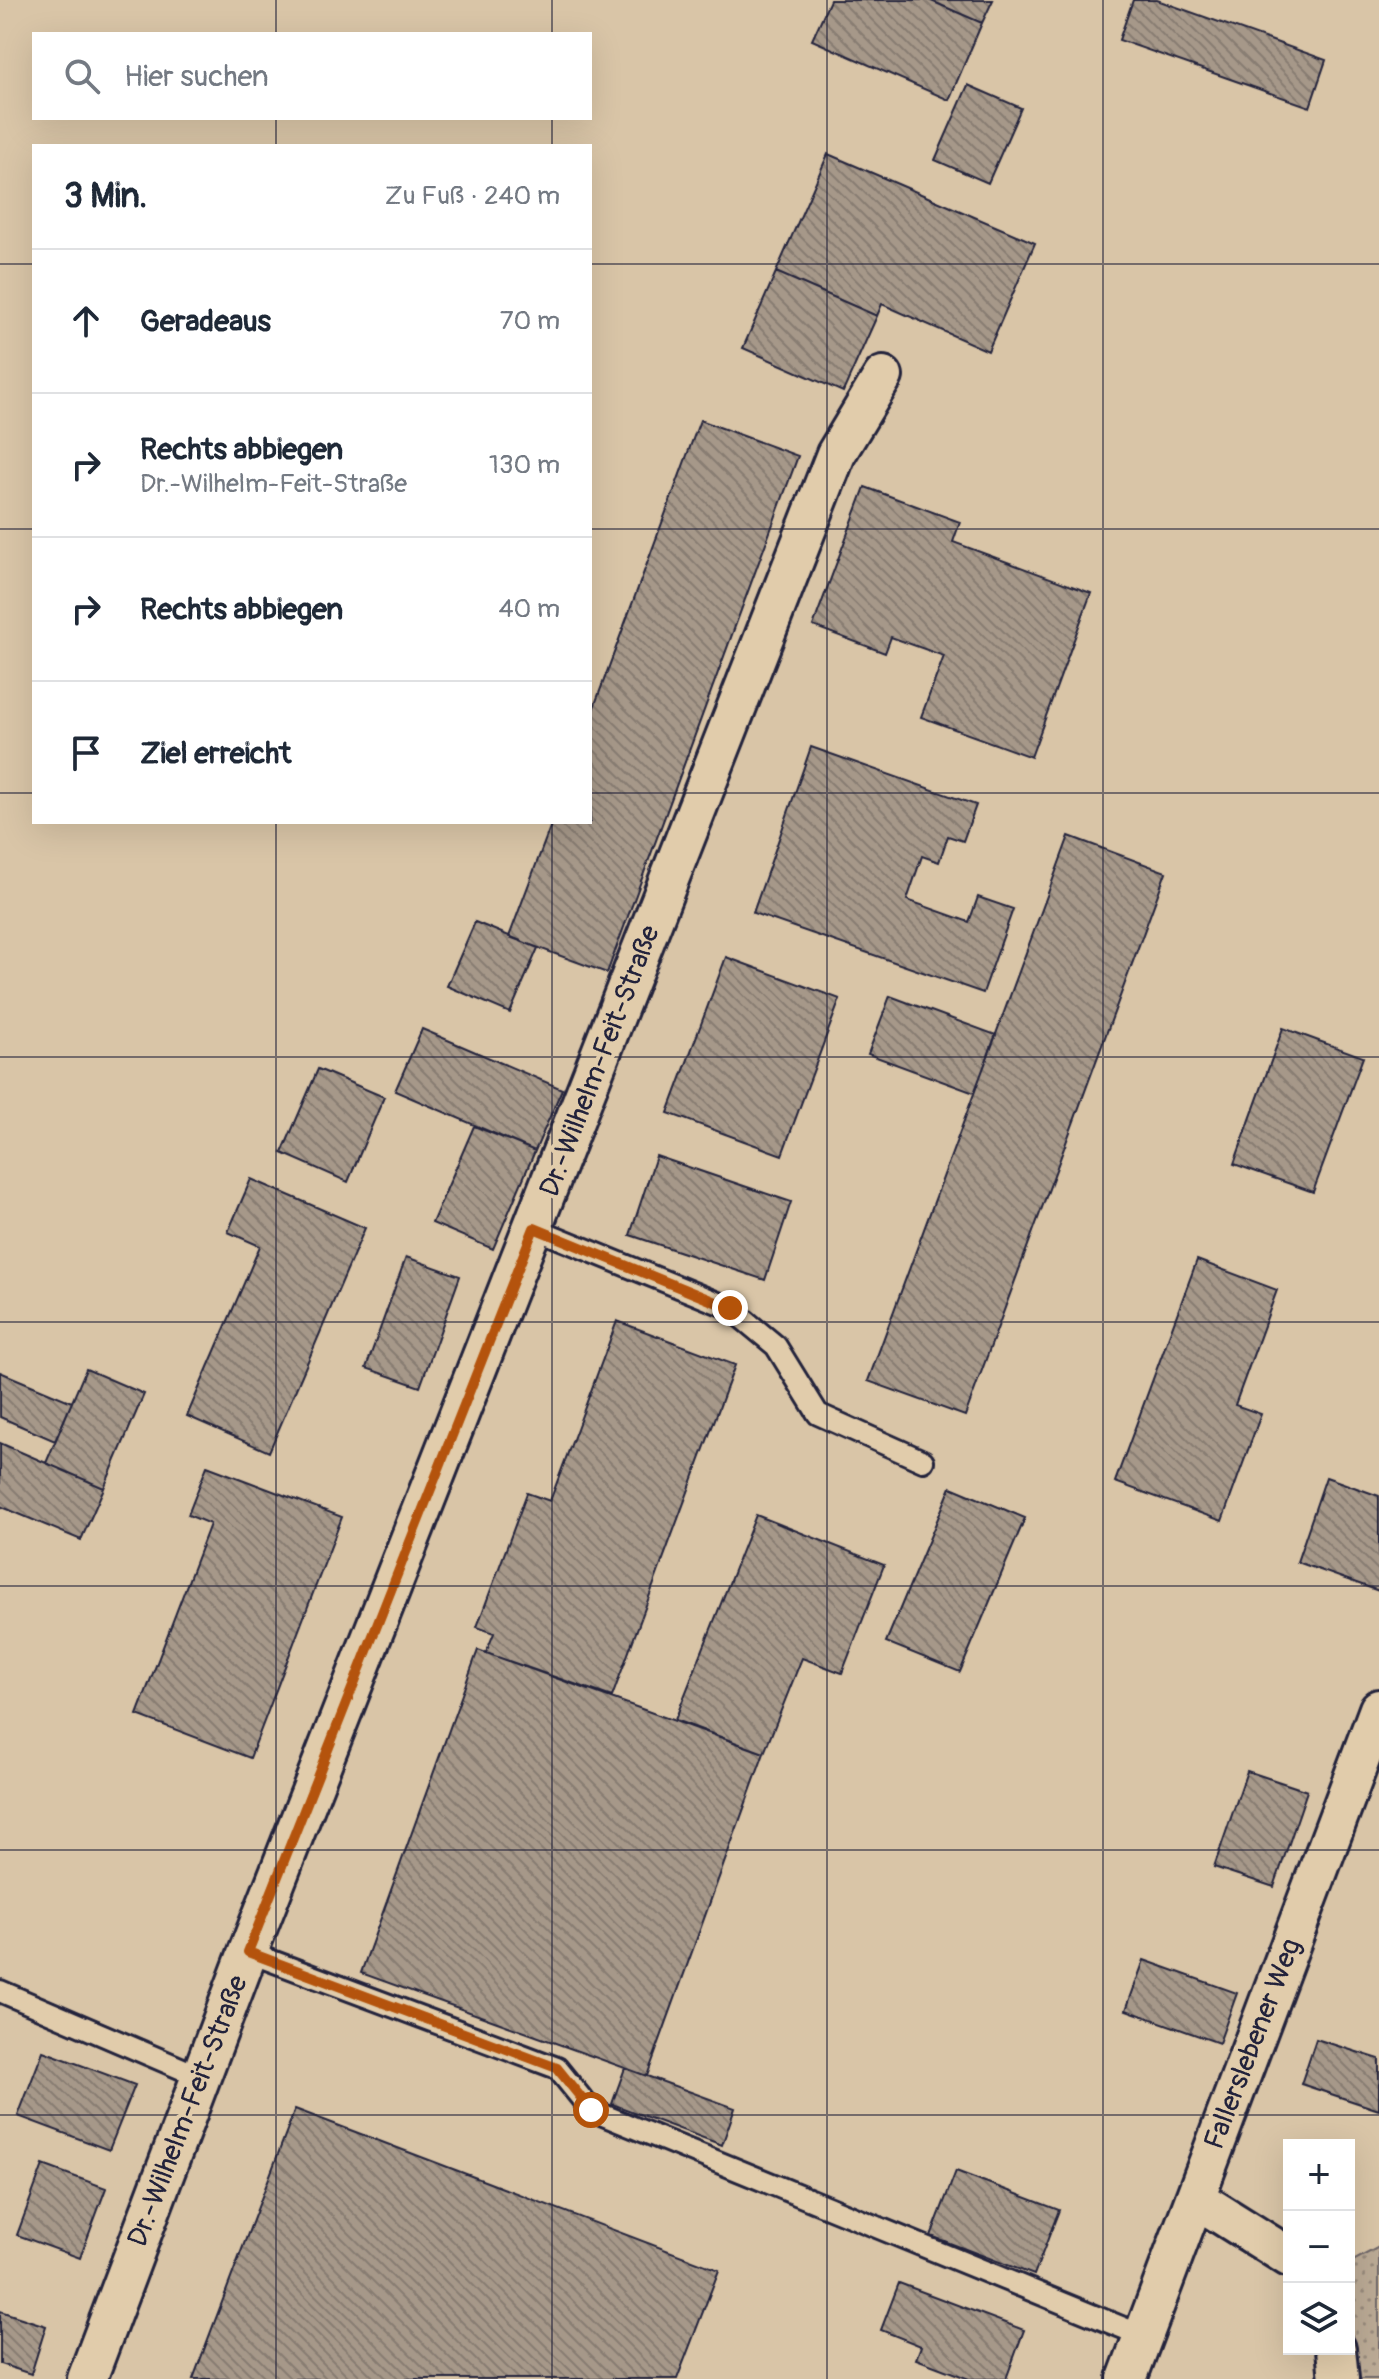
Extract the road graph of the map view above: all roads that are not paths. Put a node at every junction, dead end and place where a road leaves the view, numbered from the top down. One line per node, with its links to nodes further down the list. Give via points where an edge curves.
1 (883, 376): 2 (street, Dr.-Wilhelm-Feit-Straße, via 836,454)
2 (534, 1228): 3 (lane, via 730,1308 776,1346 818,1414); 5 (street, Dr.-Wilhelm-Feit-Straße)
3 (923, 1461)
4 (1379, 1709): 8 (street, Fallerslebener Weg)
5 (248, 1952): 7 (street, Dr.-Wilhelm-Feit-Straße); 10 (lane, via 557,2068 591,2110)
6 (0, 1991): 7 (lane)
7 (201, 2077): 12 (street, Dr.-Wilhelm-Feit-Straße)
8 (1195, 2198): 9 (street); 10 (street, Fallerslebener Weg)
9 (1283, 2253)
10 (1143, 2336): 13 (street, Fallerslebener Weg)
11 (1337, 2355): 14 (street)
12 (87, 2379)
13 (1127, 2379)
14 (1339, 2379)

